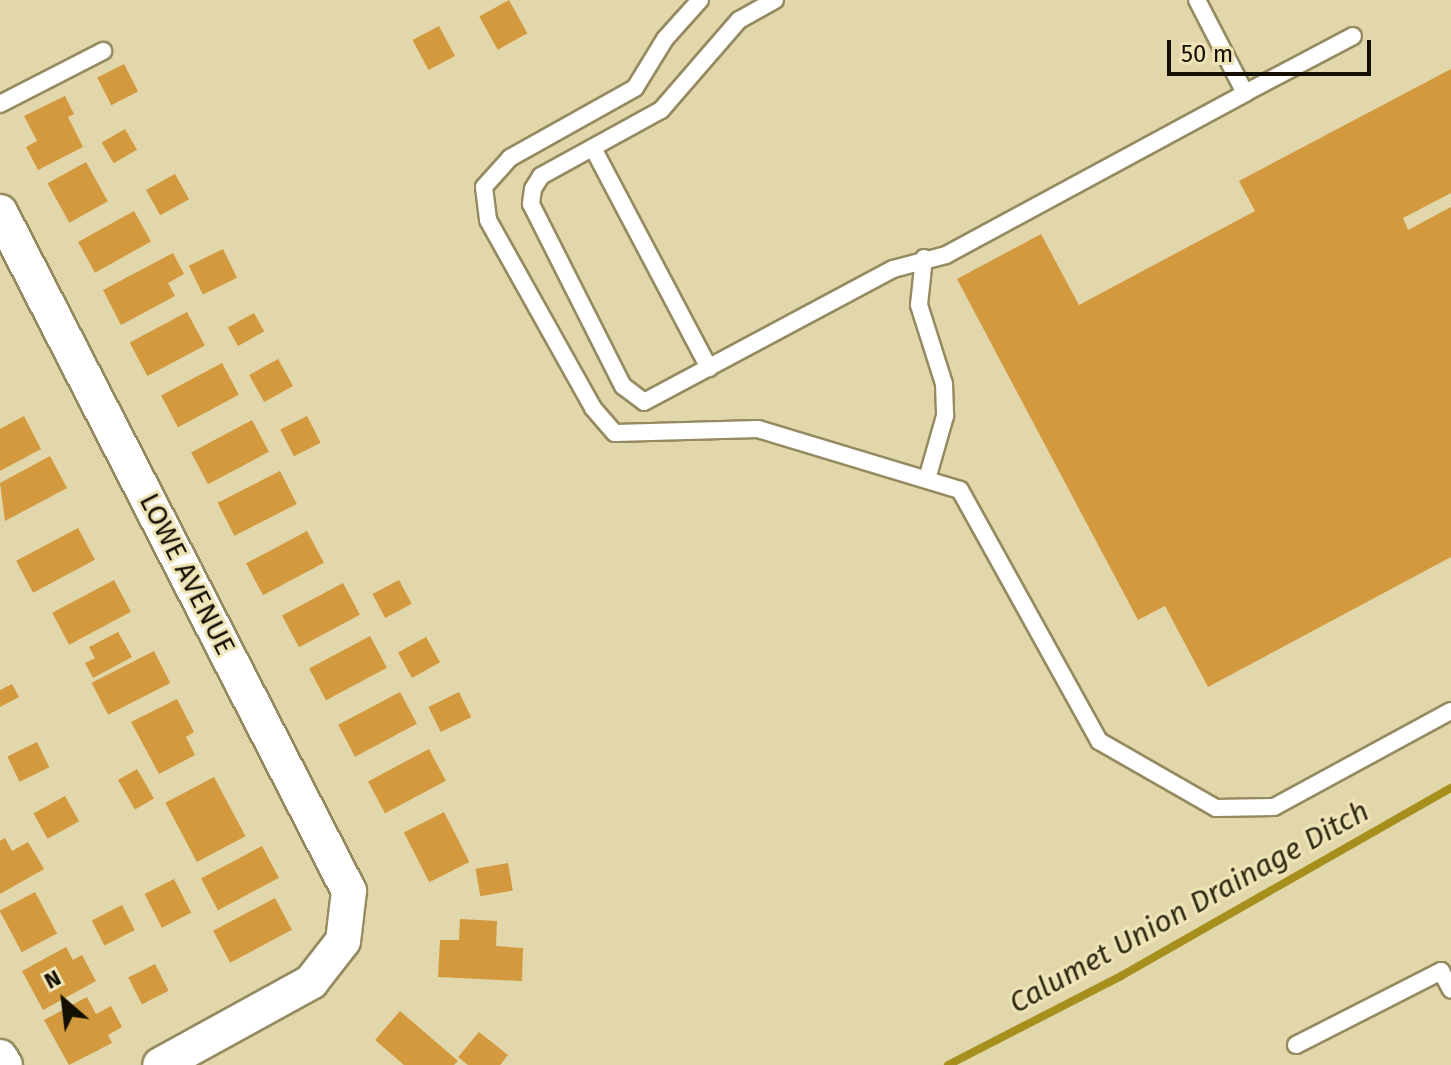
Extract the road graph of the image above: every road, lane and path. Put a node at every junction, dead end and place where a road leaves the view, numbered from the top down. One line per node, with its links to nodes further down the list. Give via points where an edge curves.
1 (700, 0): 12 (lane, via 665,39 635,88 510,158 484,187 488,220 593,408 615,433 758,429)
2 (775, 0): 8 (lane, via 739,20 661,110)
3 (1197, 0): 6 (lane)
4 (1353, 36): 6 (lane)
5 (103, 51): 7 (lane)
6 (1245, 93): 10 (lane, via 946,255)
7 (0, 104)
8 (593, 148): 11 (lane); 11 (lane, via 541,176 531,204 623,386 644,402)
9 (0, 212): 19 (street, LOWE AVENUE, via 344,877 351,905 343,941 311,982)
10 (924, 258): 11 (lane, via 893,269); 12 (lane, via 919,305 944,384 945,416)
11 (709, 368)
12 (927, 479): 13 (lane, via 960,490 1099,741 1216,808 1274,807)
13 (1451, 711)
14 (1446, 968): 15 (lane); 16 (lane)
15 (1451, 990)
16 (1296, 1045)
17 (0, 1057): 18 (street)
18 (5, 1065)
19 (160, 1065)

